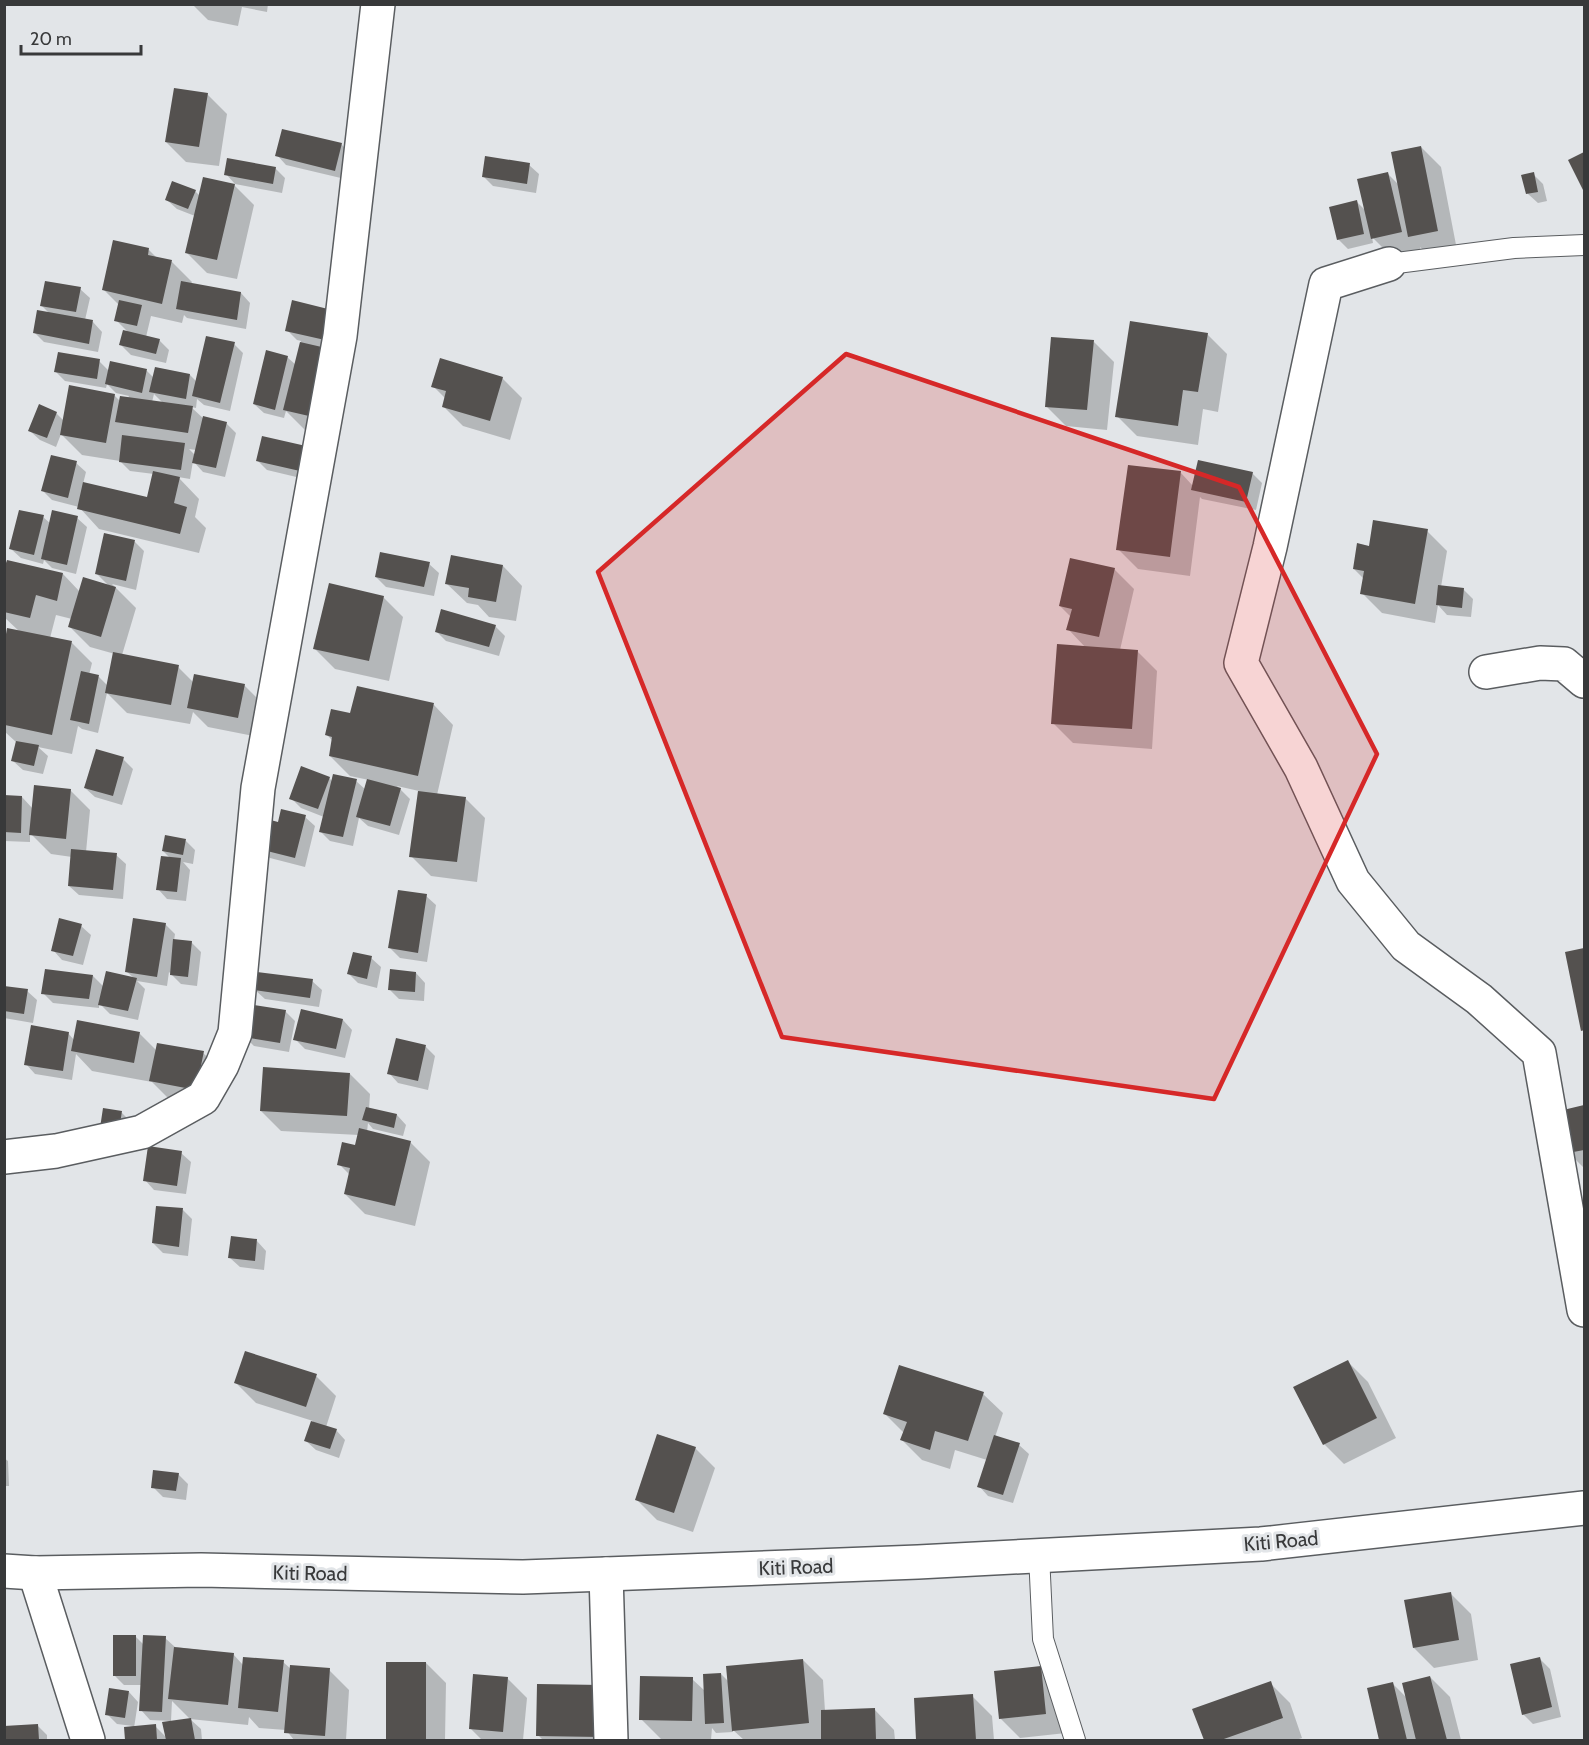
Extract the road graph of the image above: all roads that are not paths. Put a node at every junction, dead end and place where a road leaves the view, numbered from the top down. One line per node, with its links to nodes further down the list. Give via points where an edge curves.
1 (378, 4): 6 (street, via 340,336 258,788 235,1033 203,1098 142,1132 56,1151)
2 (1584, 245): 3 (lane, via 1514,248)
3 (1389, 264): 7 (street, via 1326,284 1241,663 1301,768 1353,881 1406,946 1479,999 1539,1053)
4 (1486, 672): 5 (street, via 1540,663 1564,664)
5 (1584, 681)
6 (4, 1157)
7 (1584, 1310)
8 (1584, 1508): 9 (street, Kiti Road, via 1261,1544)
9 (1039, 1555): 11 (street, Kiti Road); 14 (lane, via 1043,1639)
10 (20, 1572): 11 (street, Kiti Road, via 201,1570 523,1577); 12 (street)
11 (606, 1574): 13 (street)
12 (88, 1740)
13 (611, 1740)
14 (1075, 1740)

